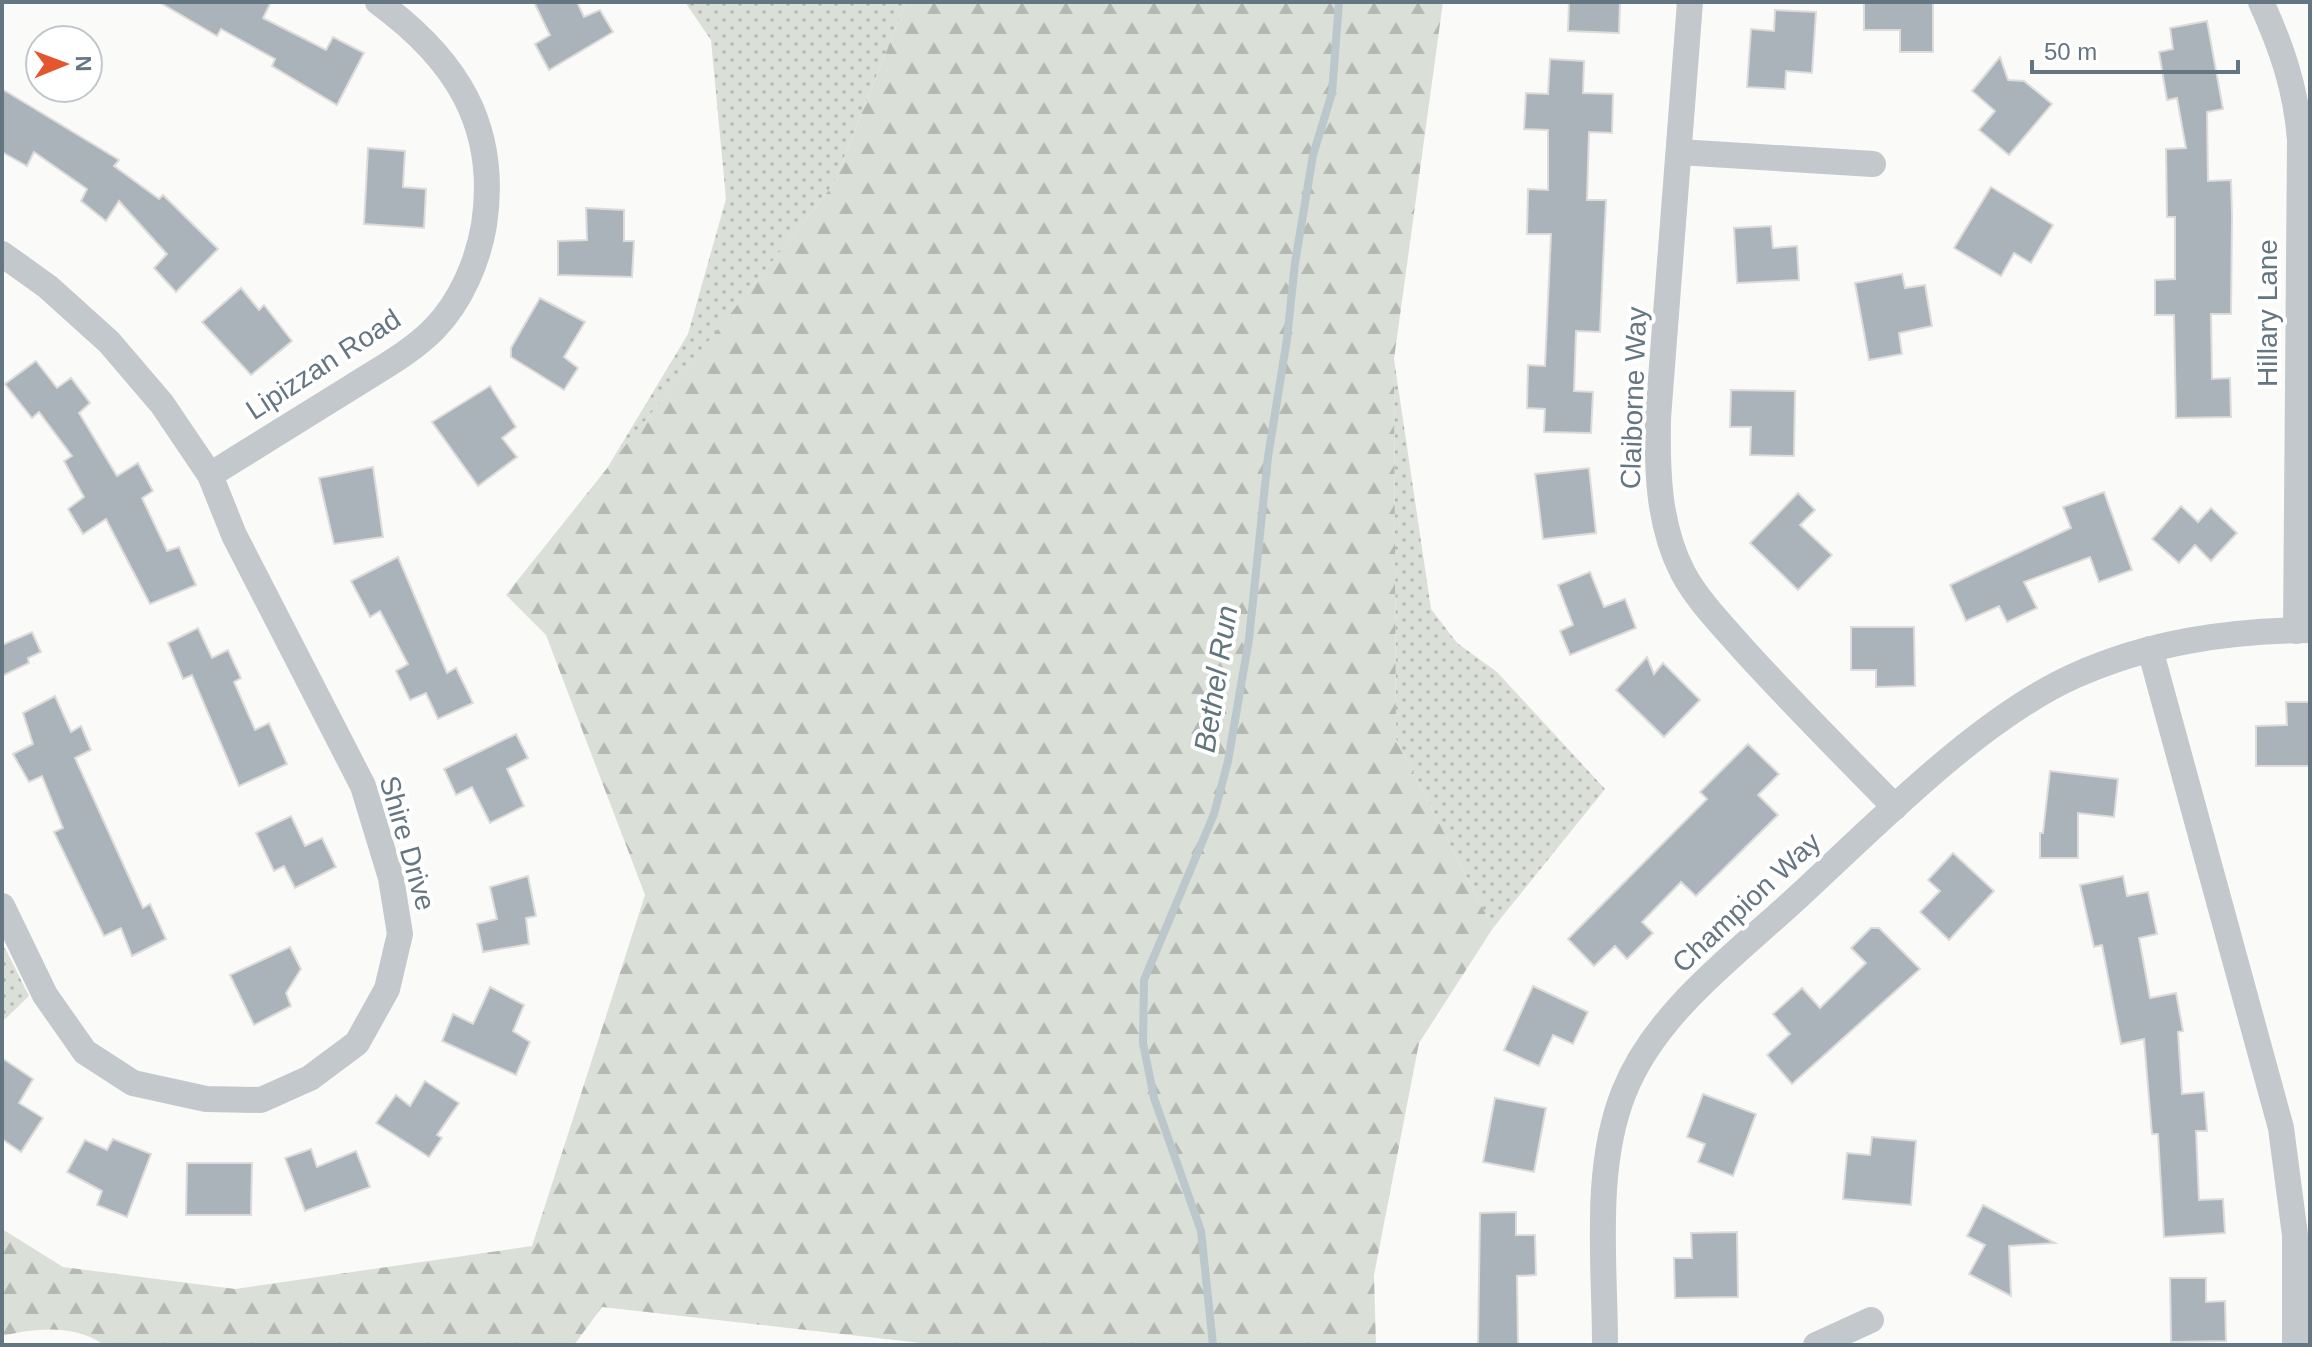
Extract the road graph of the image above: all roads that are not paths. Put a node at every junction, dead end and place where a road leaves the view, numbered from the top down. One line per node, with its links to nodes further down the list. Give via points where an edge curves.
1 (378, 2): 7 (street, Lipizzan Road, via 417,30 448,69 474,115 487,154 488,198 480,246 461,293 435,329)
2 (1690, 2): 4 (street, Claiborne Way)
3 (2261, 2): 8 (street, Hillary Lane, via 2288,65 2300,140)
4 (1679, 152): 5 (street); 10 (street, Claiborne Way, via 1657,461 1669,538 1682,572 1717,619)
5 (1873, 164)
6 (2, 254): 7 (street, Shire Drive, via 109,342 162,404)
7 (210, 475): 11 (street, Shire Drive, via 234,535 363,786 391,878 400,934 387,989 357,1043 310,1078 261,1100 206,1099 133,1083 85,1052 45,995)
8 (2303, 630): 9 (street, Champion Way, via 2217,634)
9 (2150, 649): 10 (street, Champion Way, via 2039,695); 15 (street, via 2281,1128 2295,1235)
10 (1895, 807): 13 (street, Champion Way, via 1694,994 1636,1067 1616,1117 1605,1184)
11 (2, 906)
12 (1871, 1320): 14 (street)
13 (1605, 1345)
14 (1816, 1345)
15 (2295, 1345)

